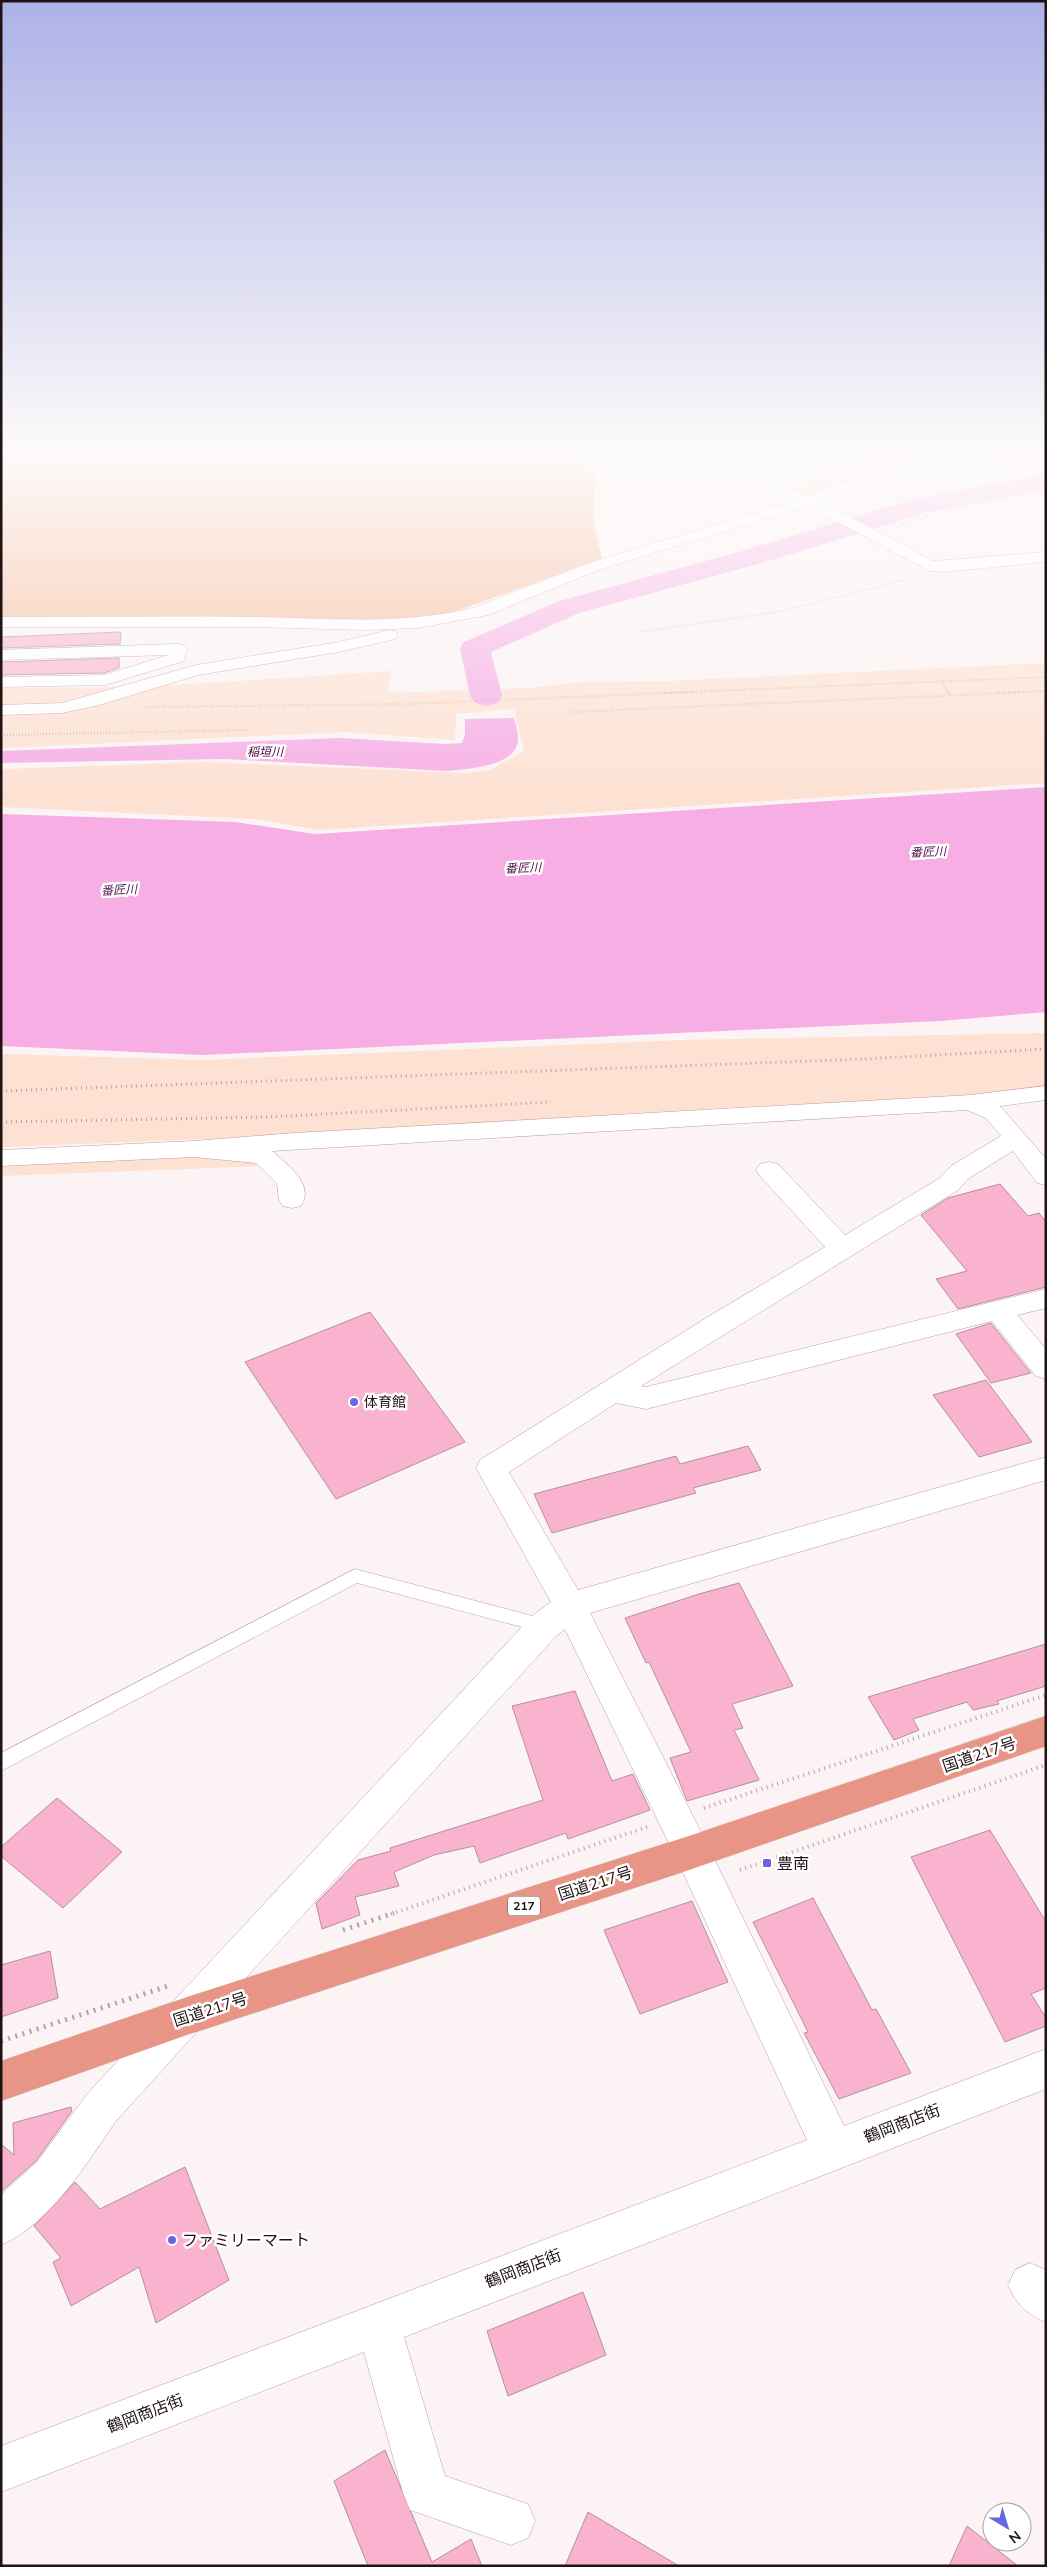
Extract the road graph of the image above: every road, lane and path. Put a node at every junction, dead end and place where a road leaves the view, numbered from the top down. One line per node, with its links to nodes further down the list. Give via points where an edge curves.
1 (588, 569): 3 (street, via 482,610)
2 (937, 569): 5 (path, via 937,572 776,612)
3 (445, 620): 4 (street, via 365,625); 13 (street, via 339,647 196,670 78,705)
4 (1, 622)
5 (639, 632)
6 (1, 655): 8 (street, via 178,649 178,657 106,680)
7 (1046, 677): 9 (path)
8 (1, 682)
9 (942, 682): 11 (path); 12 (path, via 405,704)
10 (1046, 691): 11 (path)
11 (950, 696): 14 (path)
12 (140, 707)
13 (1, 710)
14 (571, 712)
15 (250, 730): 16 (path)
16 (1, 735)
17 (1046, 1049): 18 (path, via 865,1060)
18 (1, 1091)
19 (1046, 1093): 21 (street)
20 (553, 1102): 24 (path, via 268,1117)
21 (970, 1102): 23 (street); 26 (street)
22 (1046, 1104): 23 (street, via 1018,1106)
23 (995, 1113): 25 (street)
24 (1, 1122)
25 (1016, 1138): 29 (street); 31 (street, via 960,1172 949,1184)
26 (194, 1149): 27 (street); 30 (street, via 263,1156 290,1182)
27 (1, 1158)
28 (769, 1170): 31 (street)
29 (1046, 1177)
30 (292, 1200)
31 (842, 1248): 35 (street)
32 (1046, 1298): 33 (street)
33 (998, 1310): 34 (street); 35 (street, via 646,1398)
34 (1046, 1369)
35 (611, 1392): 37 (street, via 490,1468)
36 (1046, 1468): 37 (street)
37 (557, 1616): 40 (lane, via 355,1576); 44 (street); 47 (street)
38 (1046, 1695): 42 (path)
39 (1046, 1731): 44 (highway, 国道217号 / 217)
40 (1, 1763)
41 (1046, 1764): 45 (path)
42 (700, 1809)
43 (657, 1823): 46 (path)
44 (692, 1852): 47 (highway, 国道217号 / 217); 51 (street)
45 (740, 1870)
46 (333, 1933)
47 (181, 2000): 48 (path); 50 (highway, 国道217号 / 217); 52 (street, via 52,2177)
48 (1, 2041)
49 (1046, 2069): 51 (street, 鶴岡商店街)
50 (1, 2081)
51 (833, 2149): 53 (street, 鶴岡商店街)
52 (1, 2224)
53 (378, 2324): 54 (street, 鶴岡商店街); 55 (street, via 427,2492)
54 (1, 2469)
55 (511, 2521)

